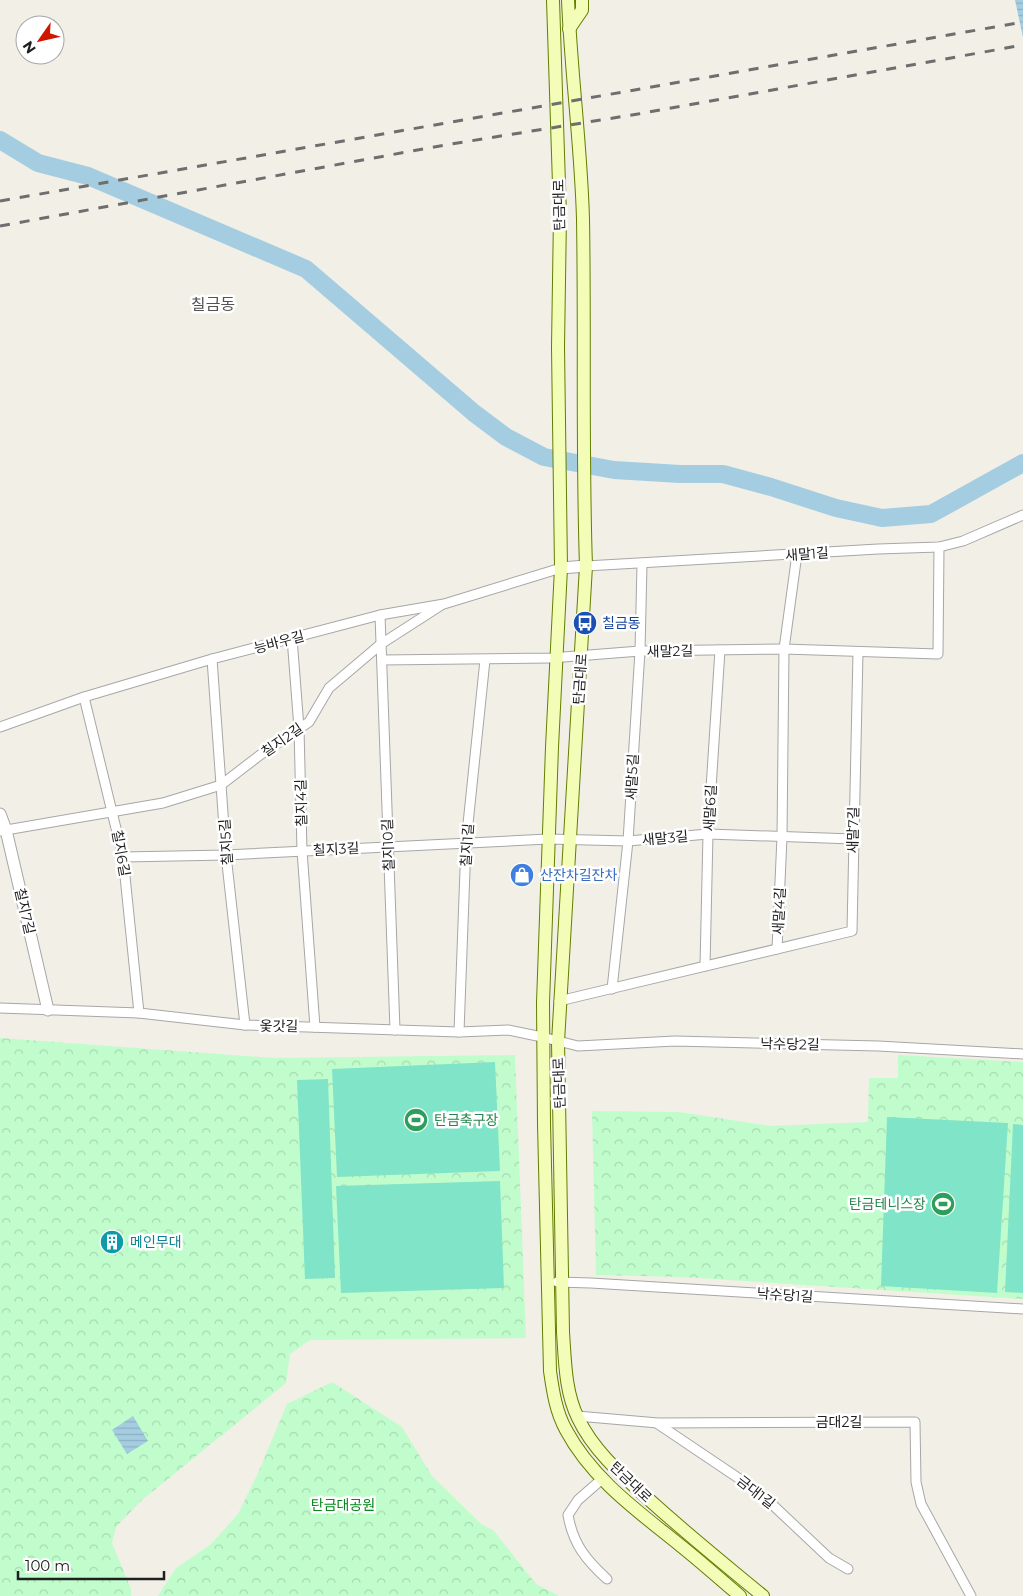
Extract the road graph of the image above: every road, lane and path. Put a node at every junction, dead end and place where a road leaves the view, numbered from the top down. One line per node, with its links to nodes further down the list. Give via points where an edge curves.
1 (568, 0): 4 (main road, 탄금대로)
2 (582, 0): 4 (main road, via 582,10)
3 (551, 4): 10 (main road, 탄금대로, via 560,215)
4 (569, 28): 9 (main road, 탄금대로, via 583,217)
5 (1023, 515): 6 (street, 새말1길, via 963,541)
6 (939, 547): 7 (street, 새말1길); 18 (street, 새말2길, via 938,654)
7 (798, 554): 8 (street, 새말1길); 15 (street, 새말4길)
8 (642, 564): 9 (street, 새말1길); 17 (street, 새말5길)
9 (586, 566): 10 (street); 19 (main road, 탄금대로)
10 (561, 568): 11 (street, 능바우길); 20 (main road, 탄금대로)
11 (444, 604): 12 (street, 능바우길); 14 (street, 칠지2길)
12 (380, 615): 13 (street, 능바우길); 14 (street)
13 (292, 638): 21 (street, 능바우길); 26 (street, 칠지4길)
14 (381, 644): 22 (street); 26 (street, 칠지2길, via 329,688 309,722)
15 (784, 649): 16 (street, 새말2길); 18 (street, 새말2길); 32 (street, 새말4길)
16 (720, 650): 17 (street, 새말2길); 31 (street, 새말6길)
17 (640, 651): 19 (street, 새말2길); 36 (street, 새말5길)
18 (858, 652): 35 (street, 새말7길)
19 (581, 656): 20 (street, 새말2길); 34 (main road, 탄금대로)
20 (557, 658): 23 (street); 33 (main road, 탄금대로)
21 (212, 659): 24 (street, 능바우길); 27 (street, 칠지5길)
22 (382, 660): 23 (street); 38 (street, 칠지10길)
23 (485, 660): 37 (street, 칠지1길)
24 (84, 697): 25 (street, 능바우길); 28 (street, 칠지6길)
25 (0, 727)
26 (299, 728): 27 (street, 칠지2길); 39 (street, 칠지4길)
27 (222, 785): 28 (street, 칠지2길, via 163,803); 40 (street, 칠지5길)
28 (114, 812): 30 (street, 칠지2길); 41 (street, 칠지6길)
29 (0, 814): 30 (street, 칠지7길)
30 (3, 830): 47 (street, 칠지7길)
31 (708, 834): 32 (street, 새말3길); 36 (street, 새말3길); 43 (street, 새말6길)
32 (782, 837): 35 (street, 새말3길); 42 (street, 새말4길)
33 (548, 839): 34 (street, 새말3길); 37 (street, 칠지3길); 53 (main road, 탄금대로)
34 (569, 839): 36 (street, 새말3길); 45 (main road, 탄금대로)
35 (853, 839): 42 (street, 새말7길, via 852,931)
36 (628, 841): 44 (street, 새말5길)
37 (466, 843): 38 (street, 칠지3길); 52 (street, 칠지1길)
38 (388, 846): 39 (street, 칠지3길); 51 (street, 칠지10길)
39 (302, 851): 40 (street, 칠지3길); 50 (street, 칠지4길)
40 (226, 855): 41 (street, 칠지3길); 49 (street, 칠지5길)
41 (124, 857): 48 (street, 칠지6길)
42 (777, 949): 43 (street, 새말4길)
43 (705, 966): 44 (street, 새말4길)
44 (612, 989): 45 (street, 새말4길)
45 (559, 1001): 54 (main road, 탄금대로)
46 (0, 1008): 47 (street, 옻갓길)
47 (48, 1010): 48 (street, 옻갓길)
48 (139, 1013): 49 (street, 옻갓길)
49 (245, 1025): 50 (street, 옻갓길)
50 (316, 1027): 51 (street, 옻갓길)
51 (395, 1030): 52 (street, 옻갓길)
52 (459, 1032): 53 (street, 옻갓길, via 508,1030)
53 (542, 1037): 54 (street, 옻갓길); 56 (main road, 탄금대로)
54 (558, 1042): 55 (street, 낙수당2길, via 586,1046 675,1041 878,1046); 57 (main road, 탄금대로)
55 (1023, 1054)
56 (547, 1282): 57 (street, 낙수당1길); 61 (main road, 탄금대로, via 549,1360 556,1404 573,1443)
57 (563, 1283): 58 (street, 낙수당1길); 59 (main road, 탄금대로, via 566,1375)
58 (1023, 1309)
59 (577, 1416): 60 (street, 금대2길); 65 (main road, 탄금대로, via 593,1443 626,1478)
60 (658, 1423): 62 (street, 금대1길, via 760,1492 829,1558); 66 (street, 금대2길, via 915,1422 916,1482 921,1504)
61 (602, 1479): 63 (street, via 578,1500 568,1515 571,1533 579,1548); 64 (main road, 탄금대로)
62 (848, 1569)
63 (607, 1579)
64 (740, 1596)
65 (763, 1596)
66 (971, 1596)

